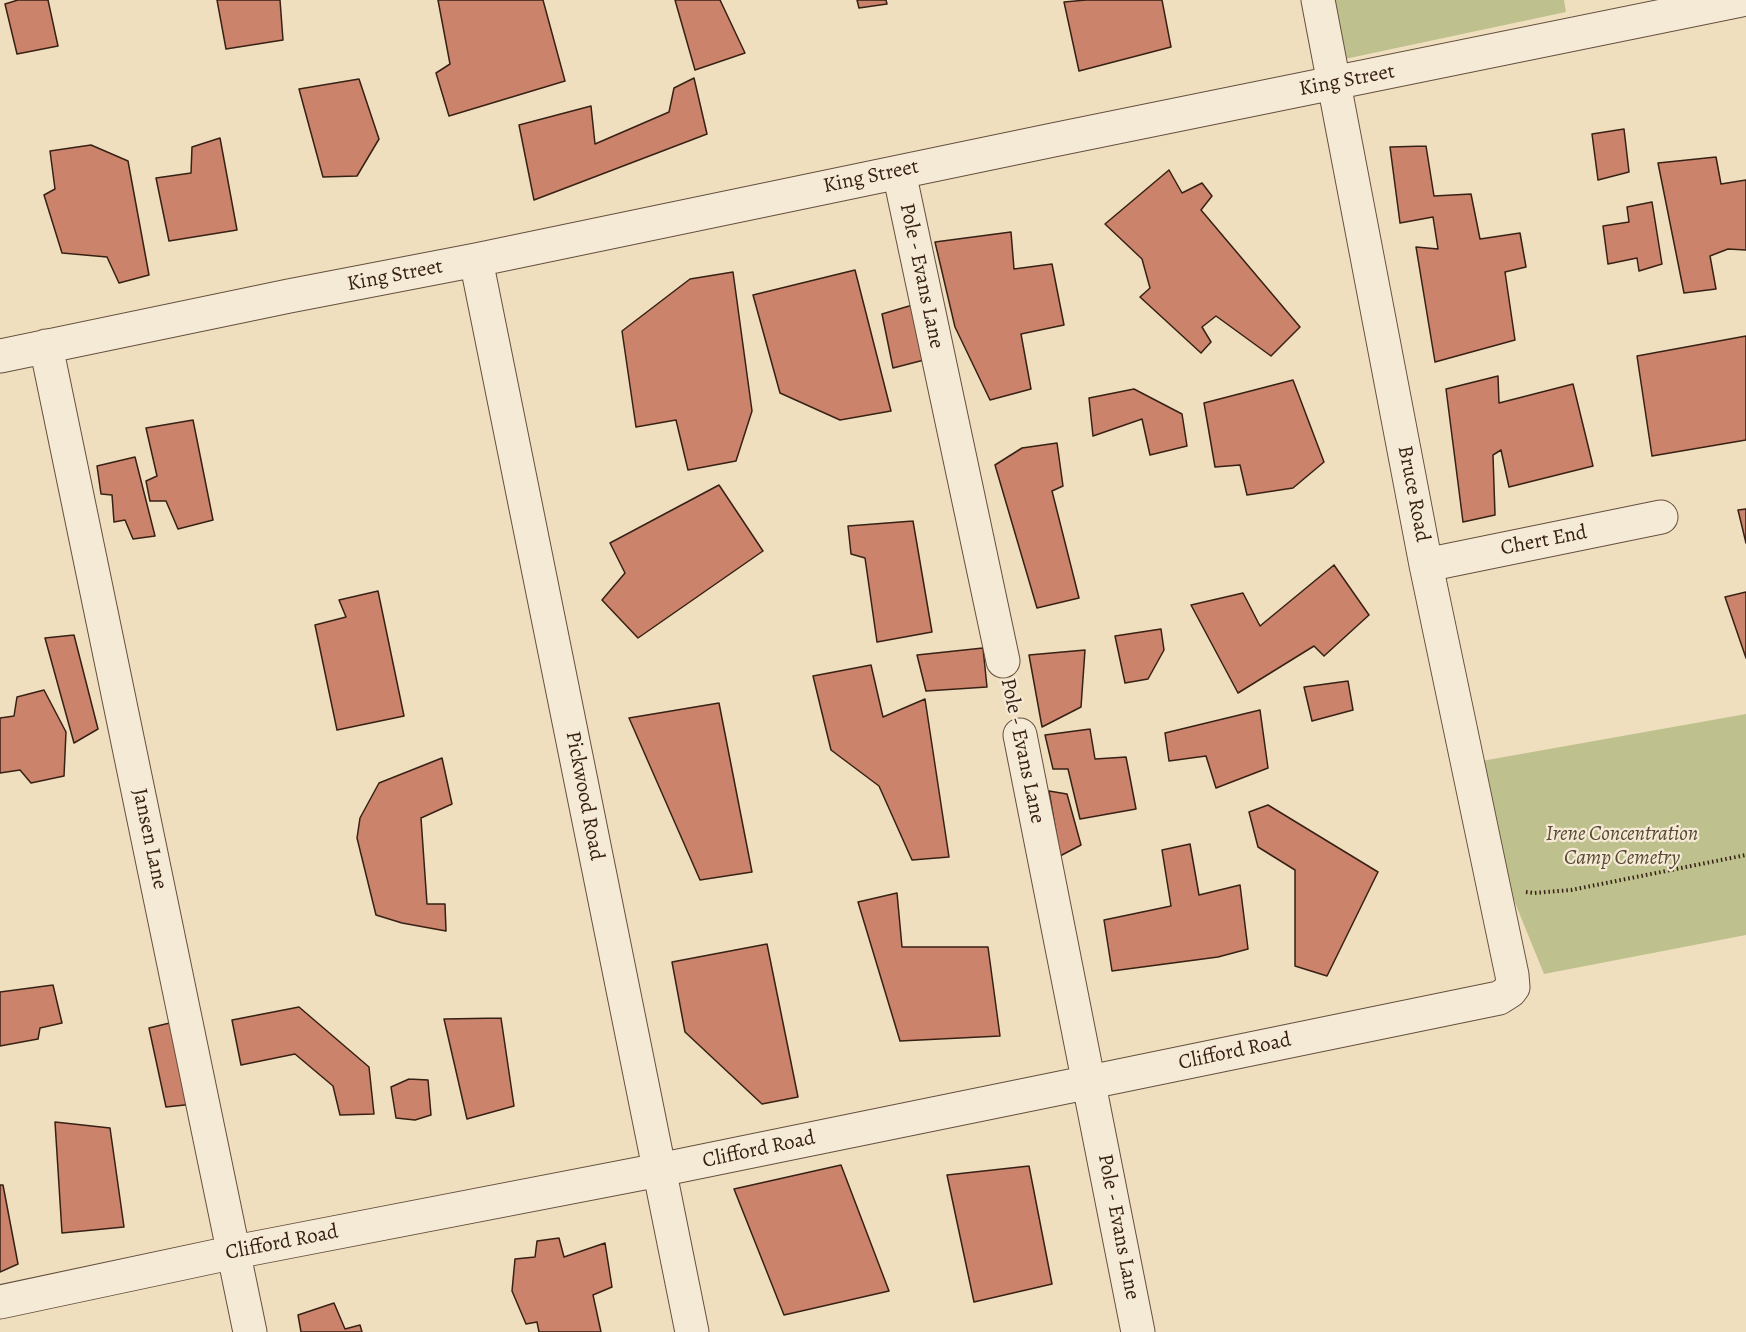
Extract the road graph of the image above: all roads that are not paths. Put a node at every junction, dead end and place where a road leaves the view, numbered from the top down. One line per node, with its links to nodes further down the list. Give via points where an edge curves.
1 (1318, 0): 3 (street, Bruce Road)
2 (1741, 0): 3 (street, King Street)
3 (1335, 84): 4 (street, King Street); 9 (street, Bruce Road)
4 (899, 171): 5 (street, King Street); 10 (street, Pole - Evans Lane)
5 (476, 260): 6 (street, King Street); 14 (street, Pickwood Road)
6 (46, 346): 7 (street, King Street); 15 (street, Jansen Lane)
7 (0, 356)
8 (1661, 517): 9 (street, Chert End)
9 (1426, 565): 12 (street, Bruce Road)
10 (1003, 661)
11 (1020, 735): 13 (street, Pole - Evans Lane)
12 (1513, 987): 13 (street, Clifford Road, via 1499,998)
13 (1090, 1082): 14 (street, Clifford Road); 19 (street, Pole - Evans Lane)
14 (659, 1170): 15 (street, Clifford Road); 18 (street, Pickwood Road)
15 (235, 1252): 16 (street, Clifford Road); 17 (street, Jansen Lane)
16 (0, 1302)
17 (250, 1332)
18 (692, 1332)
19 (1138, 1332)

